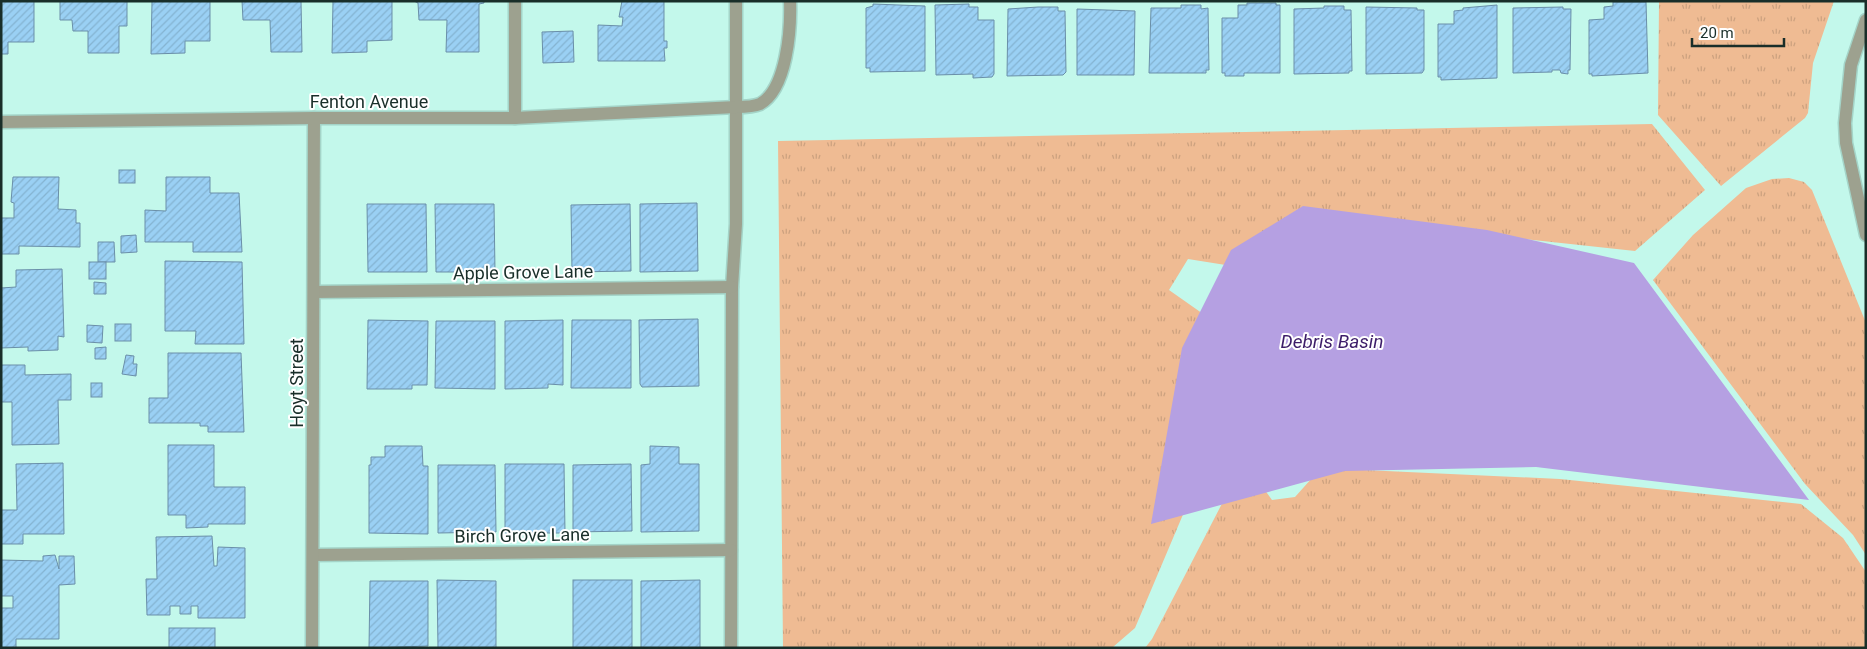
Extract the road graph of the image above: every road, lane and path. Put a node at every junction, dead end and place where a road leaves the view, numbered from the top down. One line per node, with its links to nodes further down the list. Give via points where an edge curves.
1 (515, 1): 7 (street)
2 (736, 1): 5 (street)
3 (790, 1): 5 (street, Fenton Avenue, via 786,55 770,95 759,104)
4 (1866, 20): 9 (street, via 1851,66 1845,123 1846,143)
5 (736, 108): 7 (street, Fenton Avenue); 10 (street, via 736,224)
6 (314, 118): 7 (street, Fenton Avenue); 8 (street, Fenton Avenue); 11 (street, Hoyt Street)
7 (515, 118)
8 (1, 122)
9 (1866, 235)
10 (732, 287): 11 (street, Apple Grove Lane); 12 (street)
11 (314, 292): 13 (street, Hoyt Street)
12 (731, 550): 13 (street, Birch Grove Lane); 15 (street)
13 (313, 555): 14 (street, Hoyt Street)
14 (312, 648)
15 (731, 648)

